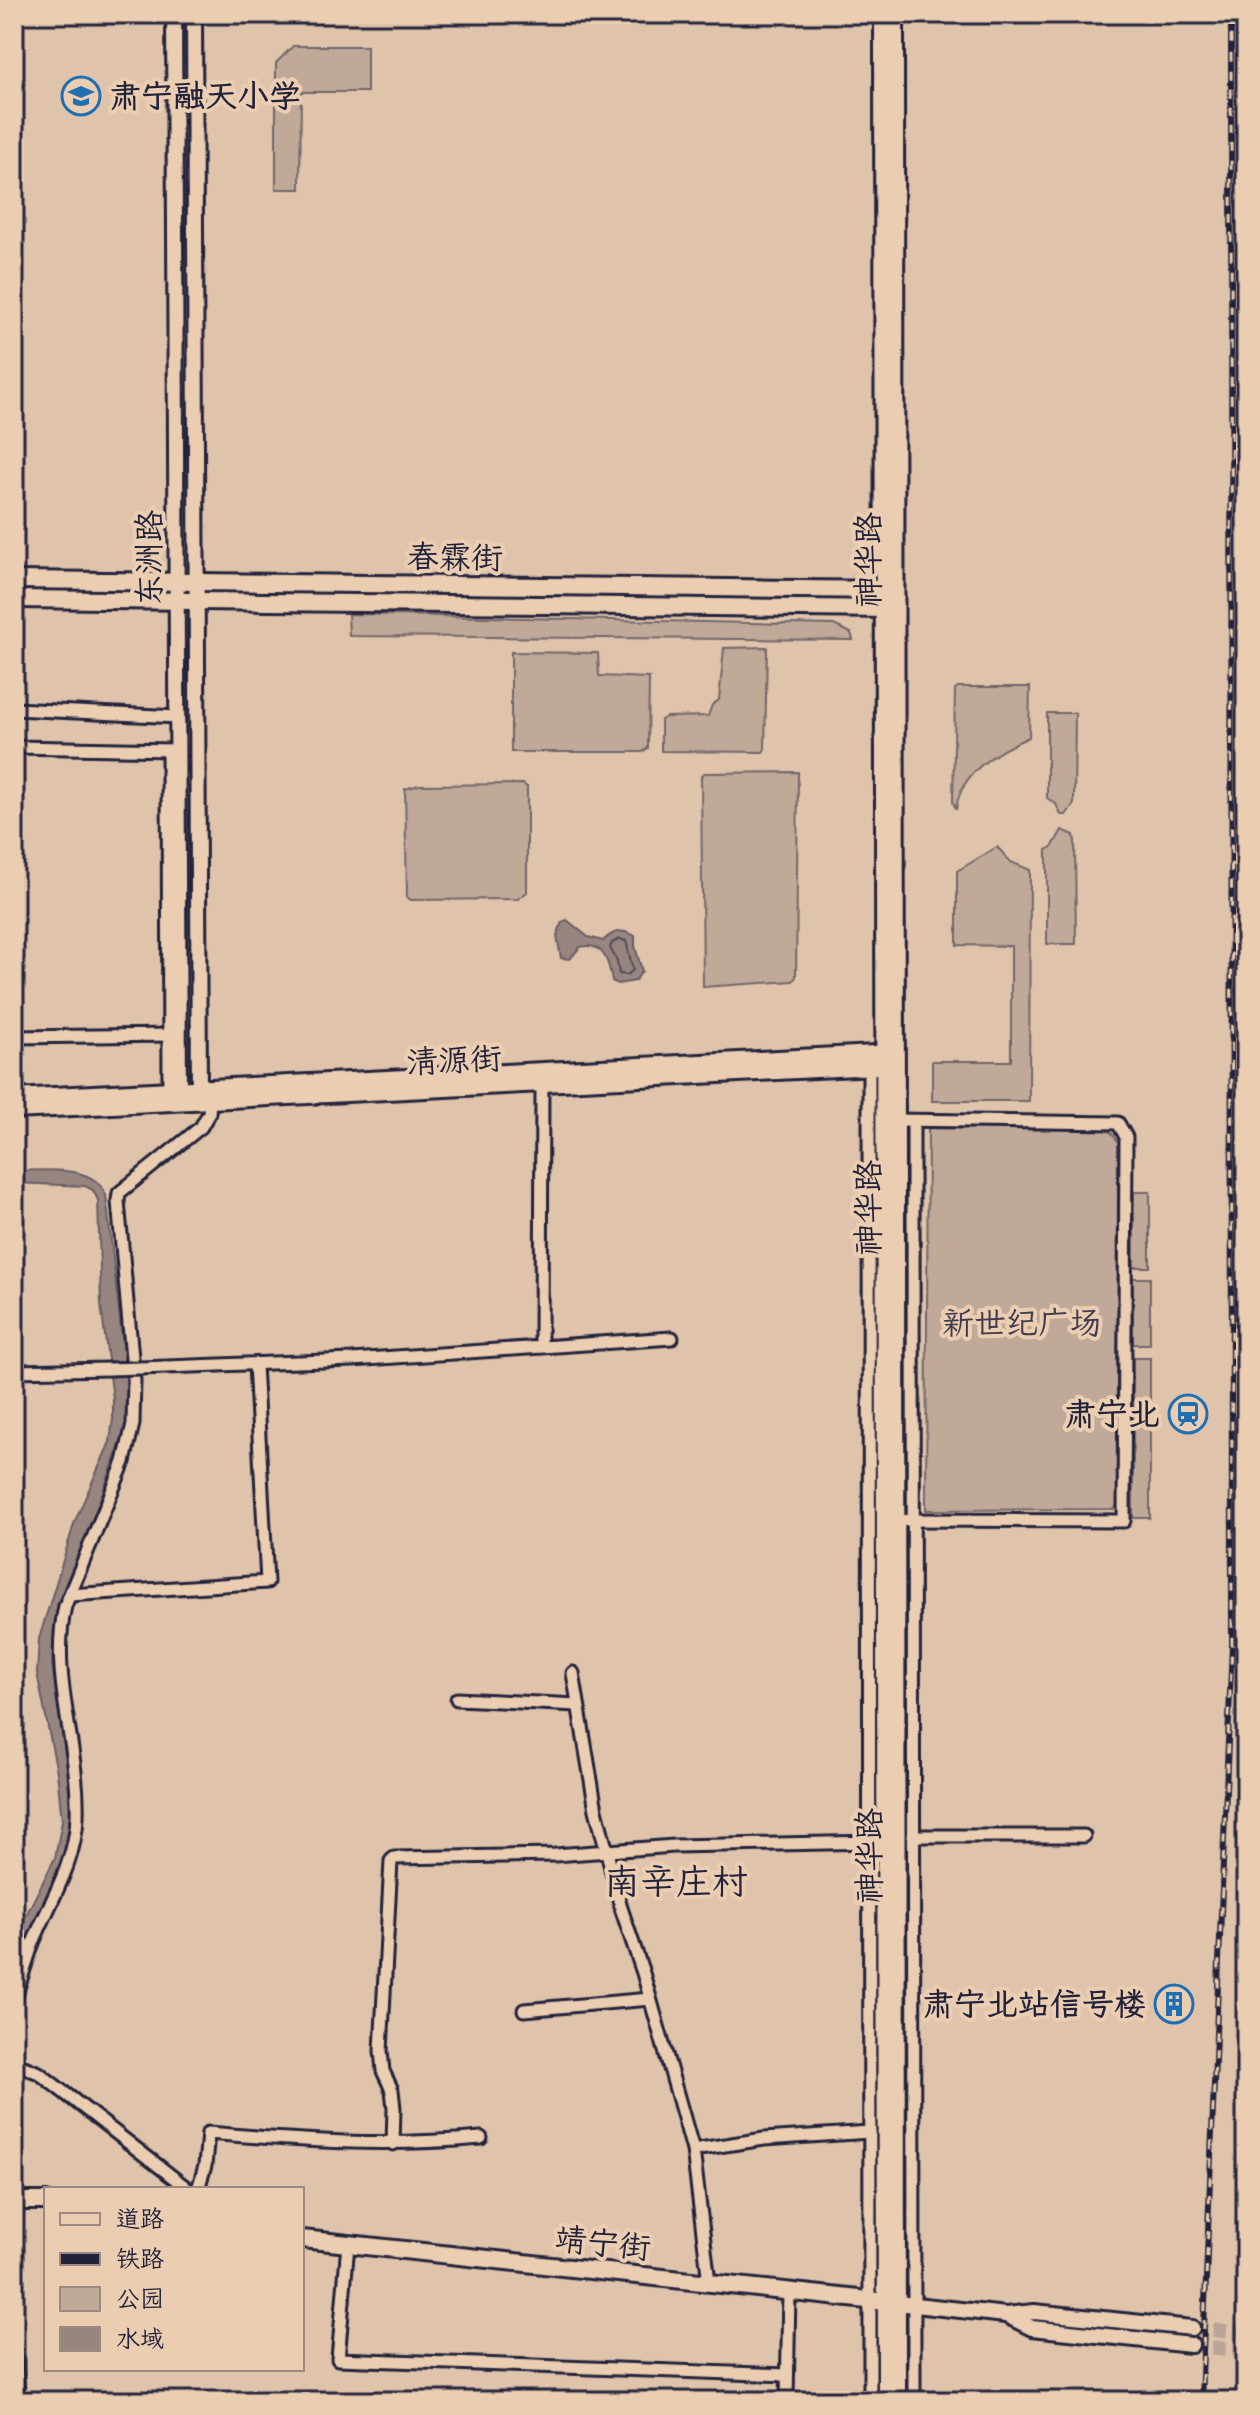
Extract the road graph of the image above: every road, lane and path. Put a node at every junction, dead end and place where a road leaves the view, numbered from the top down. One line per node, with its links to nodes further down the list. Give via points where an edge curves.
1 (174, 14): 6 (street, 东洲路)
2 (194, 14): 7 (street, 东洲路)
3 (883, 14): 8 (main road, 神华路)
4 (895, 14): 8 (main road, 神华路)
5 (14, 580): 6 (main road, 春霖街)
6 (177, 582): 7 (main road, 春霖街); 10 (street, 东洲路)
7 (197, 582): 8 (main road, 春霖街); 11 (street, 东洲路)
8 (890, 590): 12 (main road, 神华路)
9 (14, 599): 10 (main road, 春霖街)
10 (177, 600): 11 (main road, 春霖街); 14 (street, 东洲路)
11 (197, 600): 12 (main road, 春霖街); 22 (street, 东洲路)
12 (890, 609): 19 (main road, 神华路)
13 (14, 709): 14 (street)
14 (178, 717): 16 (street, 东洲路)
15 (14, 747): 16 (street)
16 (173, 750): 17 (street, 东洲路)
17 (174, 1035): 18 (street); 21 (street, 东洲路)
18 (14, 1037)
19 (886, 1061): 20 (main road, 清源街); 22 (main road, 清源街); 25 (main road, 神华路); 37 (main road, 神华路)
20 (542, 1083): 22 (main road, 清源街); 27 (street)
21 (176, 1094): 22 (main road, 清源街); 23 (main road, 清源街); 24 (main road, 清源街)
22 (203, 1097): 31 (street, via 209,1113 201,1127 119,1193 133,1424 124,1462)
23 (14, 1098)
24 (14, 1110)
25 (905, 1121): 30 (main road, 神华路); 30 (street, via 1118,1123 1126,1137 1124,1521)
26 (672, 1338): 27 (street)
27 (541, 1347): 28 (street)
28 (255, 1364): 29 (street, bridge); 31 (street, via 267,1582)
29 (14, 1371)
30 (905, 1520): 35 (street); 55 (main road, 神华路)
31 (70, 1595): 40 (street, via 59,1654 76,1782 76,1836)
32 (573, 1673): 34 (street)
33 (457, 1699): 34 (street)
34 (577, 1705): 38 (street)
35 (913, 1836): 36 (street); 55 (street)
36 (1084, 1836)
37 (878, 1842): 38 (street); 43 (street); 55 (main road, 神华路)
38 (607, 1852): 39 (street); 45 (street, via 391,1861 381,2051 392,2090)
39 (650, 1999): 41 (street); 46 (street)
40 (14, 2001)
41 (524, 2010)
42 (14, 2063): 47 (street, via 39,2073)
43 (870, 2132): 46 (street); 55 (street)
44 (481, 2138): 45 (street)
45 (393, 2144): 48 (street, via 208,2133)
46 (693, 2150): 53 (street)
47 (185, 2187)
48 (199, 2187)
49 (14, 2201): 50 (main road)
50 (44, 2201)
51 (304, 2239): 52 (main road, 靖宁街)
52 (348, 2244): 53 (main road, 靖宁街); 60 (street, via 338,2359)
53 (709, 2282): 54 (main road, 靖宁街)
54 (789, 2291): 55 (main road, 靖宁街); 60 (street)
55 (892, 2303): 56 (street); 63 (street); 64 (main road, 神华路); 65 (main road, 神华路); 66 (street)
56 (1006, 2315): 57 (street, via 1034,2312); 58 (street, via 1032,2328)
57 (1192, 2328)
58 (1191, 2345)
59 (14, 2350): 61 (street)
60 (787, 2375): 62 (street)
61 (19, 2401)
62 (787, 2401)
63 (870, 2401)
64 (886, 2401)
65 (897, 2401)
66 (914, 2401)

